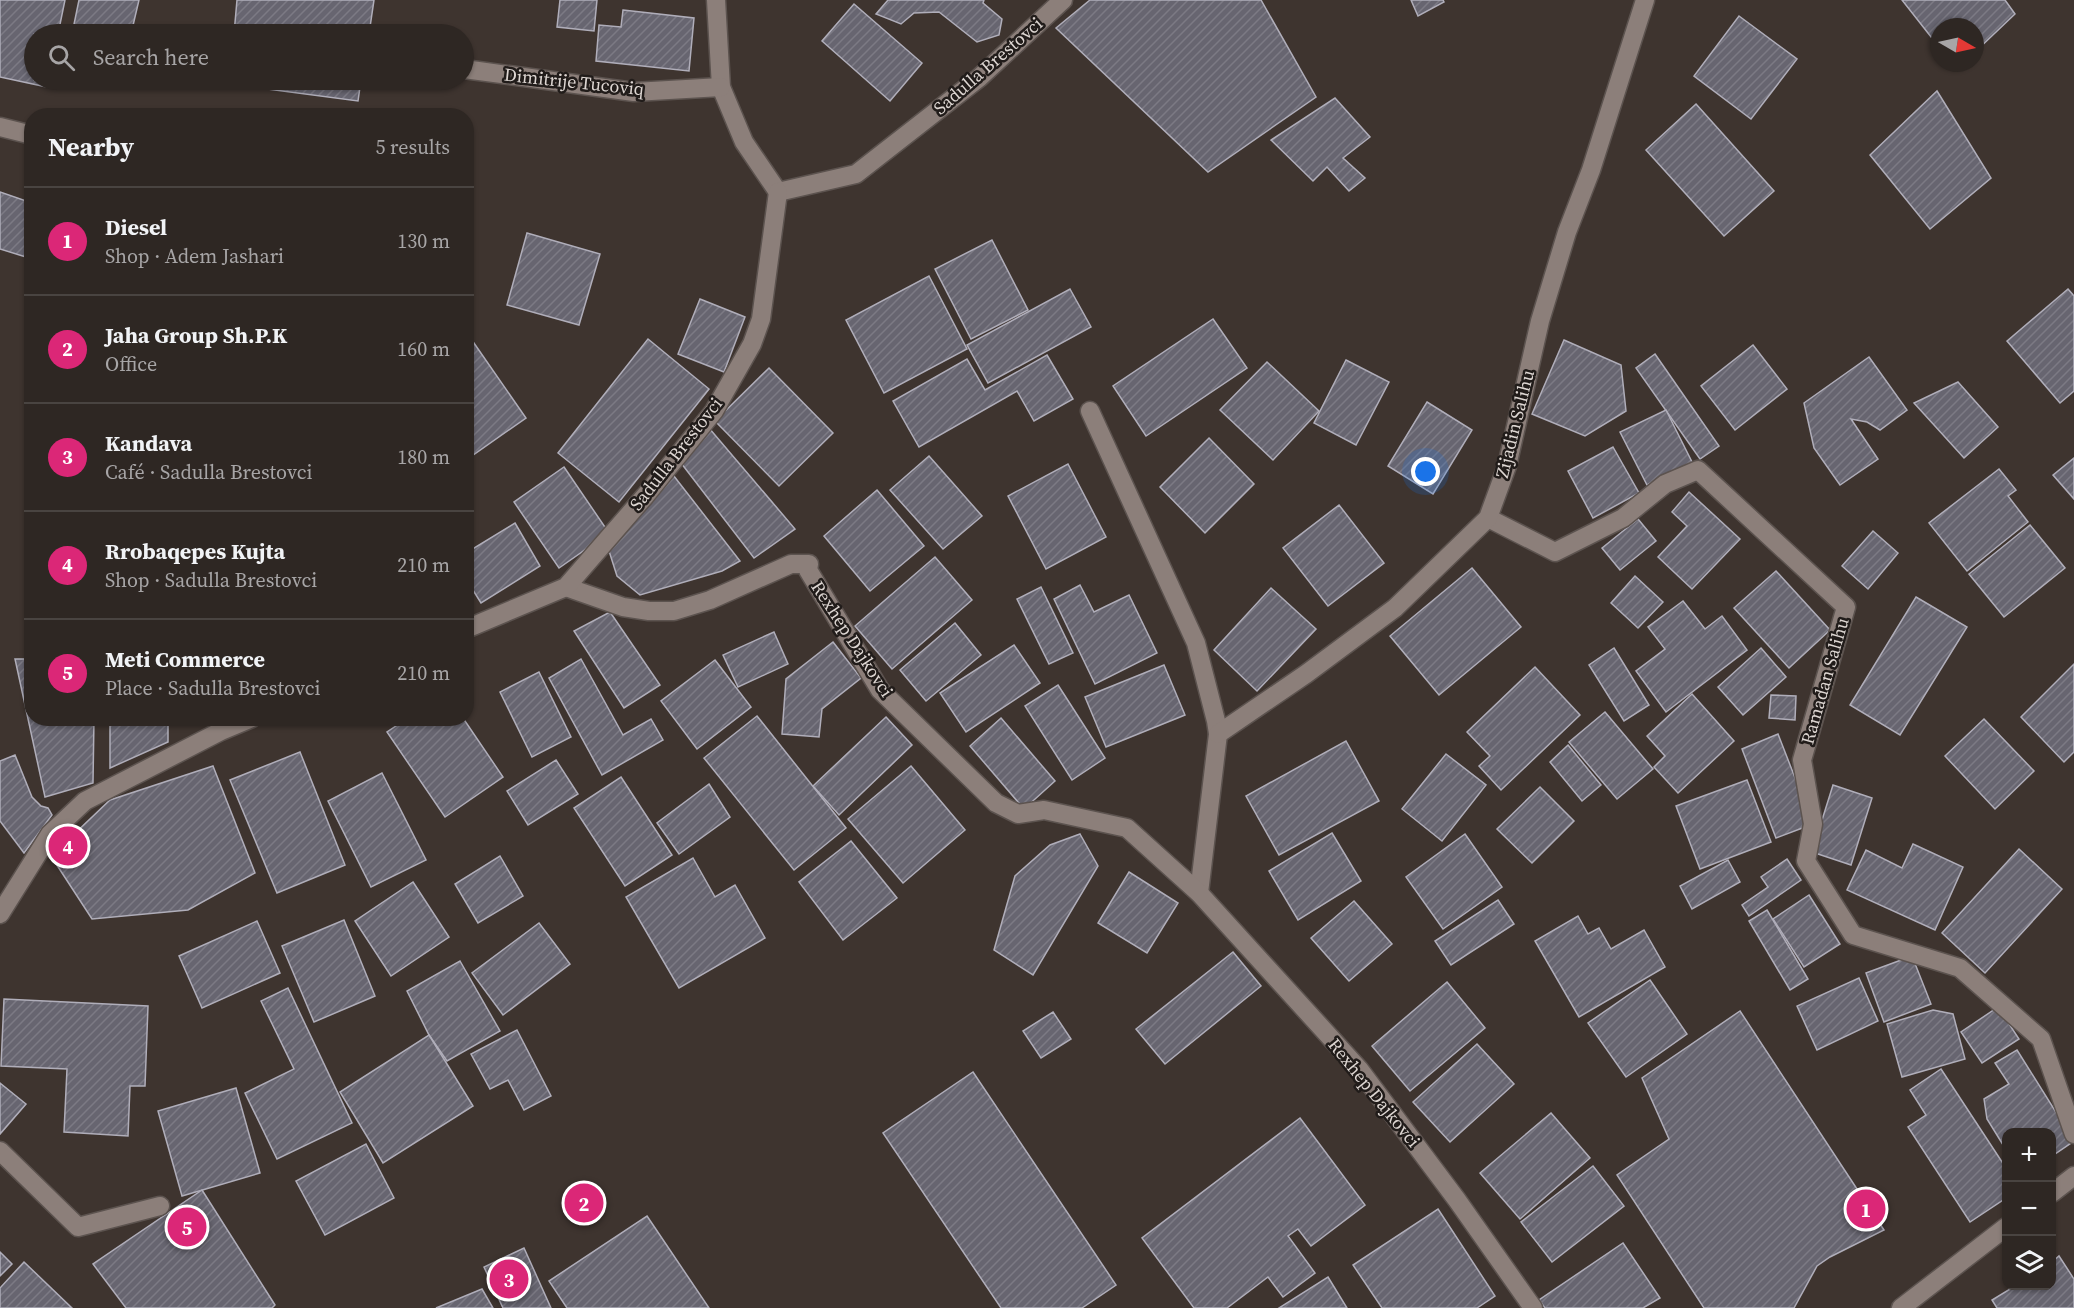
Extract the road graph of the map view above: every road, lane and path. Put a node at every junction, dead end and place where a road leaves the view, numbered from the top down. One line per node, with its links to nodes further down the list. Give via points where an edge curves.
1 (716, 0): 5 (street)
2 (1063, 0): 8 (street, Sadulla Brestovci, via 979,78 856,174)
3 (1646, 0): 10 (street, Zijadin Salihu, via 1540,321 1507,466)
4 (474, 70): 5 (street, Dimitrije Tucoviq, via 634,92)
5 (721, 87): 8 (street, via 744,142)
6 (0, 127): 7 (street)
7 (24, 133)
8 (778, 192): 11 (street, Sadulla Brestovci, via 761,319 752,344 714,411)
9 (1090, 411): 14 (street, via 1196,643)
10 (1488, 518): 14 (street, Zijadin Salihu, via 1395,608 1306,674); 17 (street, Ramadan Salihu, via 1555,552 1623,518 1665,484 1698,470 1846,607 1802,760 1813,824 1806,861 1852,934 1960,968 2041,1040)
11 (566, 587): 12 (street, Sadulla Brestovci); 15 (street, Rexhep Dajkovci, via 623,607 674,611 710,600 791,564 809,564 808,570 880,690 996,803 1018,814 1044,810 1127,828)
12 (474, 625)
13 (220, 726): 16 (street, via 84,801 50,834)
14 (1217, 728): 15 (street)
15 (1199, 892): 23 (street, Rexhep Dajkovci, via 1359,1069)
16 (0, 914)
17 (2074, 1134)
18 (0, 1151): 21 (street, via 78,1227)
19 (2074, 1176): 20 (street)
20 (2056, 1190)
21 (160, 1206)
22 (2002, 1231): 24 (street)
23 (1533, 1308)
24 (1901, 1308)

